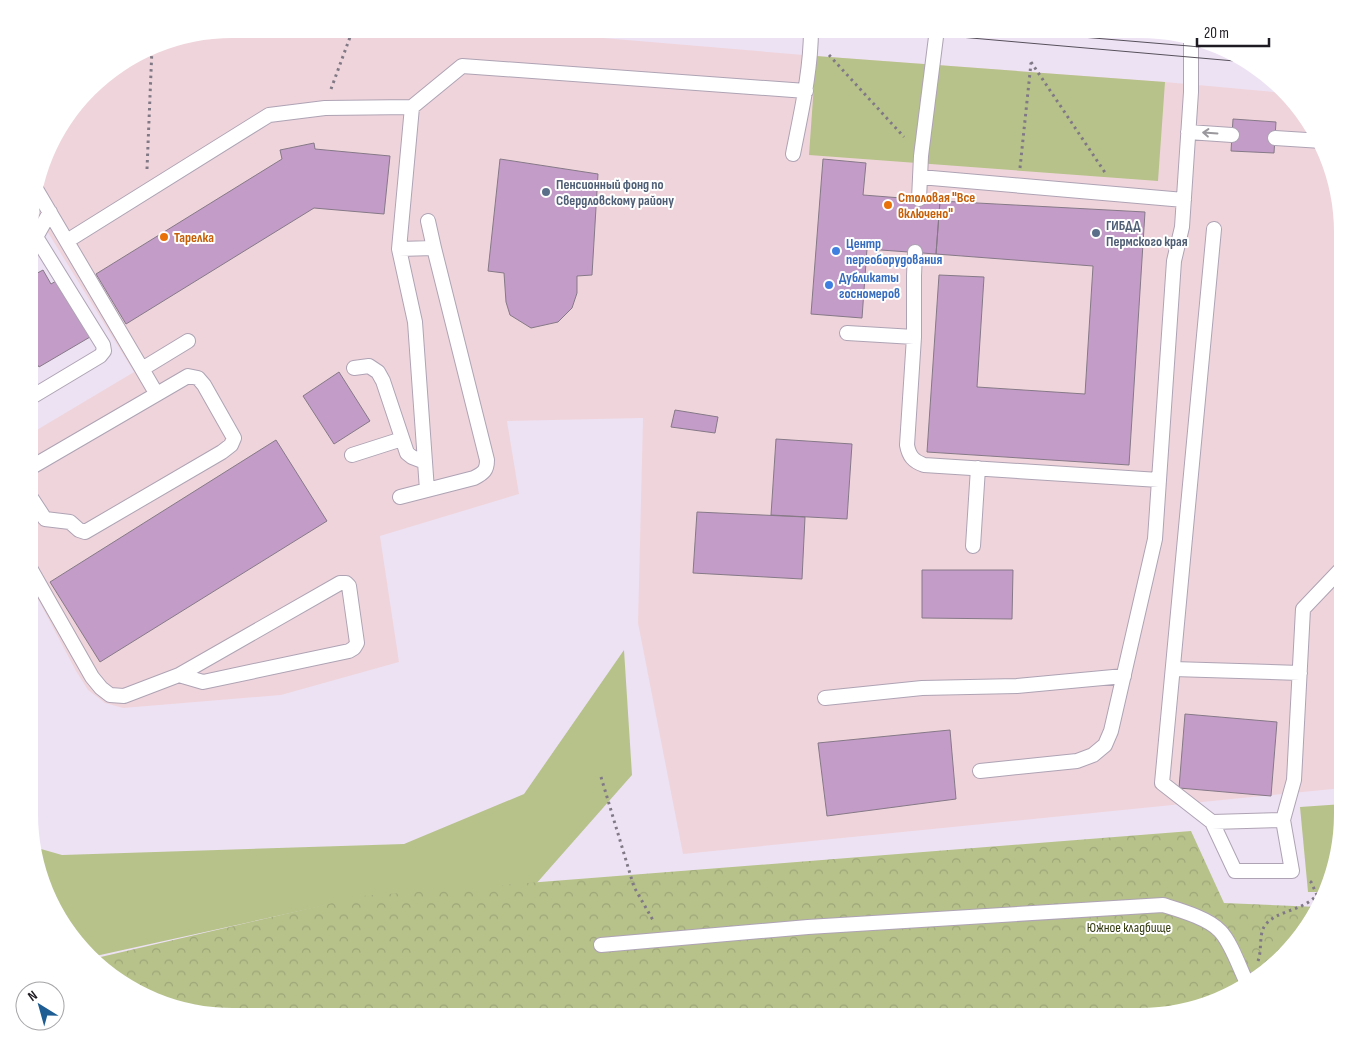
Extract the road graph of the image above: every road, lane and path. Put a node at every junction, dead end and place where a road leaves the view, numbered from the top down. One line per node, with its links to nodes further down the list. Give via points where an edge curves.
1 (350, 38): 9 (path)
2 (811, 38): 7 (lane)
3 (936, 38): 15 (lane)
4 (1191, 44): 10 (lane)
5 (827, 53): 15 (path)
6 (152, 55): 18 (path)
7 (806, 90): 8 (lane, via 462,66); 14 (lane)
8 (412, 107): 9 (lane); 30 (lane)
9 (325, 108): 18 (lane, via 270,115)
10 (1188, 132): 11 (lane, one-way to 10); 22 (lane)
11 (1232, 135)
12 (1275, 138): 13 (lane)
13 (1311, 140)
14 (793, 154)
15 (921, 156): 16 (lane)
16 (920, 177): 17 (lane); 21 (lane)
17 (1018, 186): 19 (lane); 19 (path, via 1031,62)
18 (146, 192): 27 (lane)
19 (1120, 194): 22 (lane)
20 (41, 197): 23 (lane)
21 (919, 199)
22 (1184, 200): 44 (lane, via 1174,261)
23 (50, 212): 26 (lane); 27 (lane)
24 (428, 221): 29 (lane)
25 (1214, 229): 51 (lane)
26 (38, 231)
27 (66, 241): 36 (lane)
28 (38, 247): 37 (lane, via 104,351)
29 (434, 248): 30 (lane); 45 (lane, via 487,468 474,478)
30 (399, 249): 41 (lane, via 415,322)
31 (915, 252): 33 (lane)
32 (847, 332): 33 (lane)
33 (914, 337): 43 (lane, via 909,454 914,461 924,465)
34 (188, 341): 36 (lane)
35 (354, 368): 39 (lane, via 370,366 378,372)
36 (142, 369): 38 (lane)
37 (38, 393)
38 (156, 393): 42 (lane); 47 (lane, via 188,376 198,378 231,430 234,438 231,445 85,532 70,522 46,519)
39 (402, 439): 40 (lane); 41 (lane, via 407,453)
40 (352, 455)
41 (425, 462): 45 (lane)
42 (38, 463)
43 (978, 468): 44 (lane); 48 (lane)
44 (1159, 480): 54 (lane, via 1155,539)
45 (427, 490): 46 (lane)
46 (400, 497)
47 (38, 508)
48 (973, 546)
49 (1334, 576): 52 (lane, via 1303,609)
50 (38, 582): 53 (lane, via 92,677 110,695 124,696)
51 (1173, 669): 52 (lane); 59 (lane, via 1162,783)
52 (1300, 673): 58 (lane, via 1294,780)
53 (179, 675): 53 (lane, via 340,583 348,586 357,643 354,648 203,682)
54 (1124, 676): 55 (lane, via 1017,686 922,688); 56 (lane, via 1111,731 1105,745 1093,755 1077,761)
55 (825, 698)
56 (980, 771)
57 (601, 778): 63 (path, via 634,887)
58 (1283, 820): 59 (lane); 60 (lane)
59 (1212, 822): 60 (lane, via 1235,871)
60 (1292, 871): 61 (path, via 1311,882)
61 (1317, 895)
62 (1316, 896): 65 (path, via 1298,908 1278,914 1264,927)
63 (665, 940): 64 (lane); 66 (lane, via 808,927 1163,905 1194,915 1220,930)
64 (602, 945)
65 (1255, 966)
66 (1245, 978)

